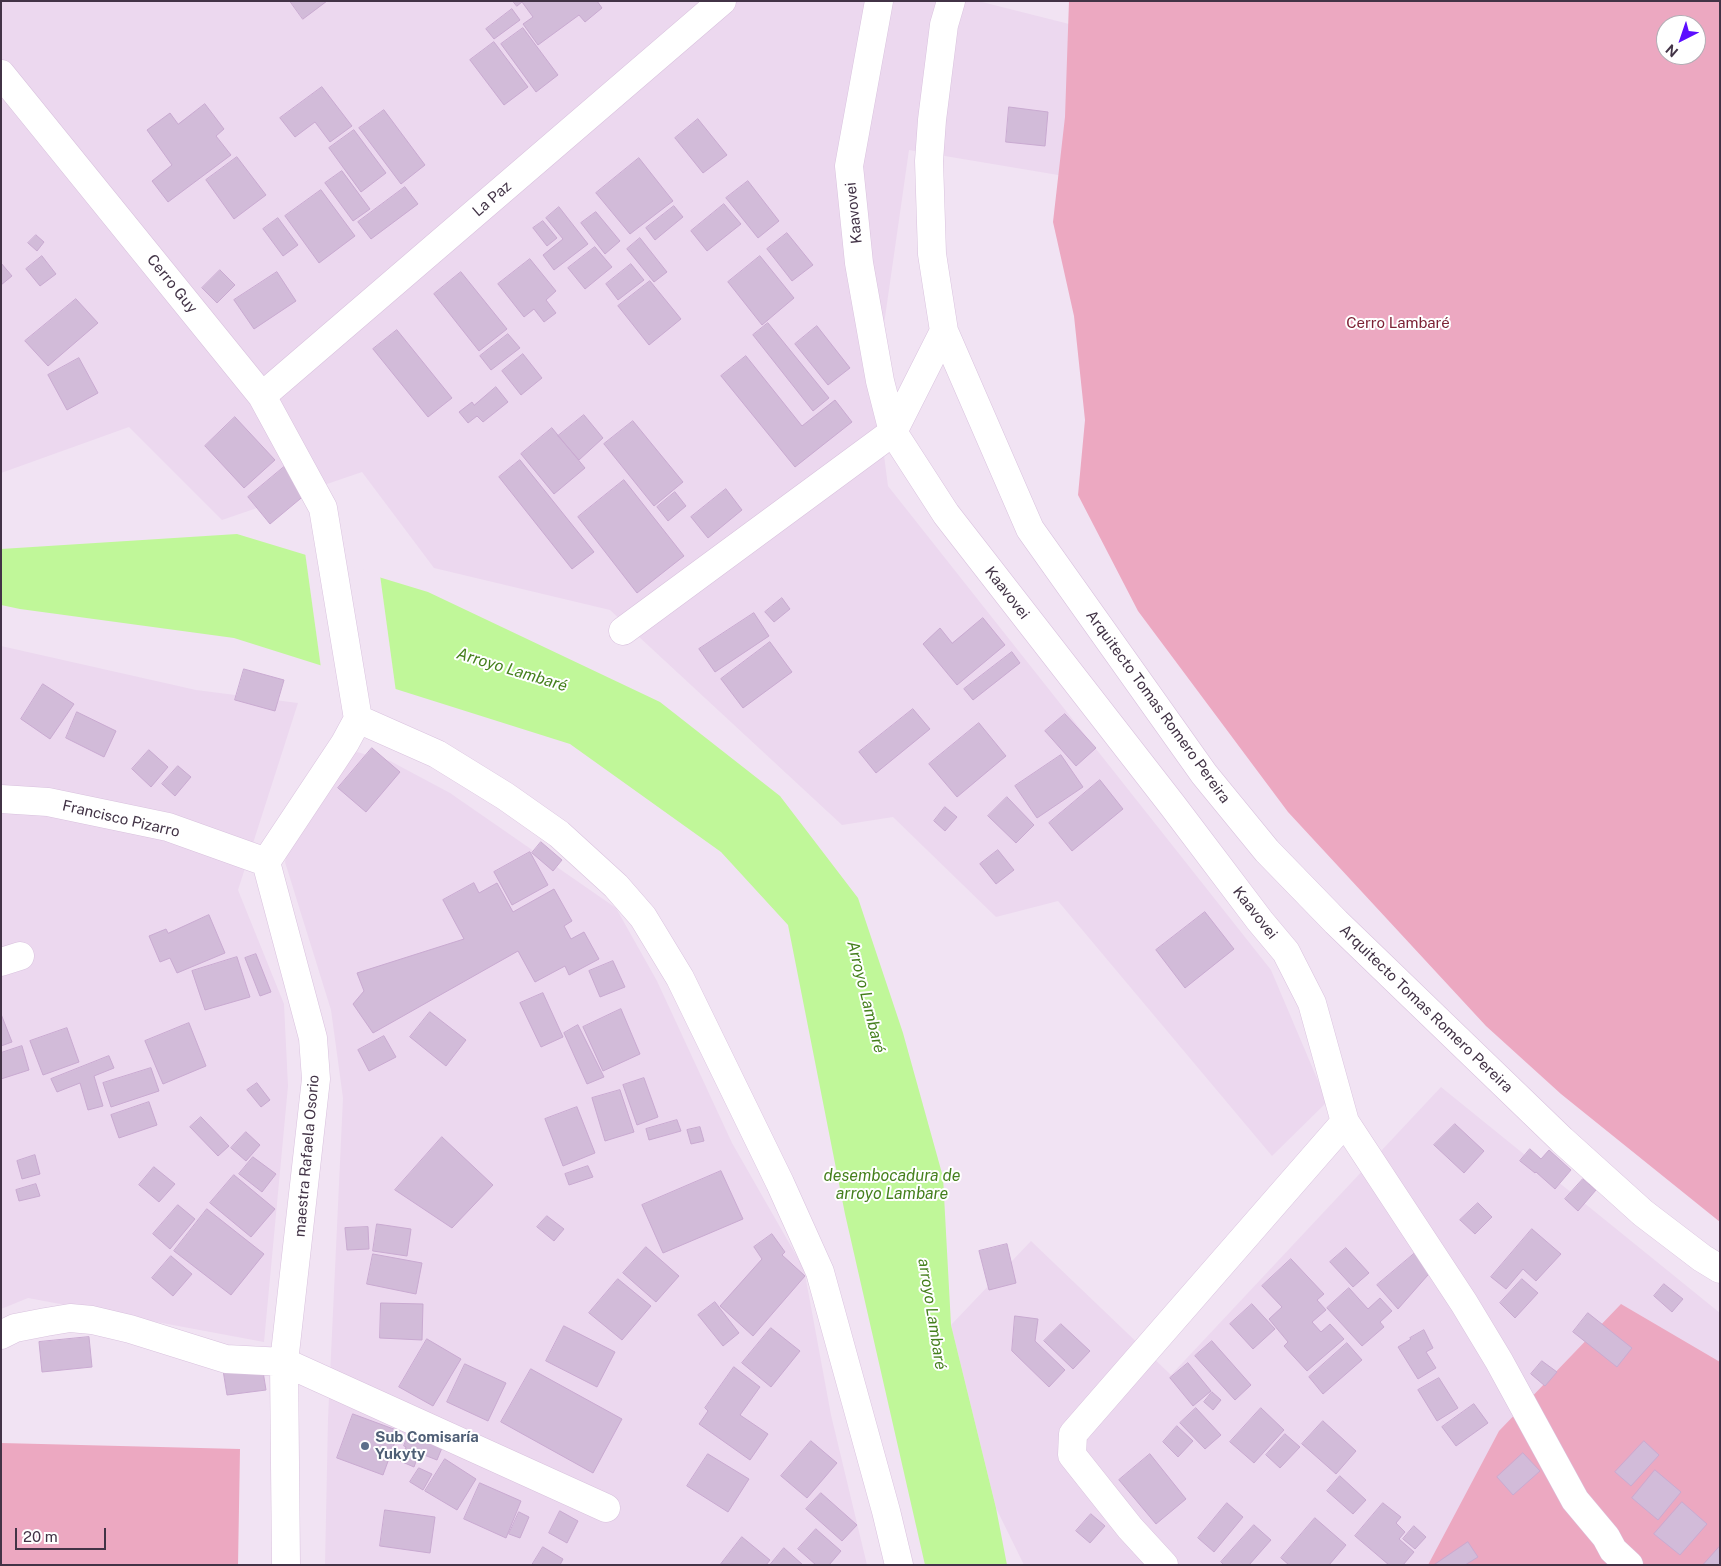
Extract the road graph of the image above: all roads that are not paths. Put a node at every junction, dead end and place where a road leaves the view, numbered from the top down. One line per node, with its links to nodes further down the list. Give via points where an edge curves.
1 (722, 1): 6 (street, La Paz)
2 (880, 1): 7 (street, Kaavovei, via 849,166 859,263 880,381)
3 (951, 1): 5 (street, Arquitecto Tomas Romero Pereira, via 938,64 929,161 932,254)
4 (1, 74): 6 (street, Cerro Guy)
5 (944, 331): 7 (street); 13 (street, Arquitecto Tomas Romero Pereira, via 1030,529 1204,774 1267,850 1336,922 1562,1140 1643,1213)
6 (262, 396): 9 (street, Cerro Guy, via 323,508)
7 (893, 432): 8 (street); 12 (street, Kaavovei, via 946,514 1286,952 1312,1004)
8 (623, 631)
9 (356, 710): 11 (street, via 345,743); 18 (street, via 437,754 559,834 616,886 643,917 680,978 820,1272)
10 (1, 799): 11 (street, Francisco Pizarro, via 48,802 168,827)
11 (266, 862): 15 (street, maestra Rafaela Osorio, via 313,1038 316,1080)
12 (1345, 1122): 19 (street, via 1073,1434 1072,1455); 20 (street, Kaavovei, via 1464,1303 1575,1500 1613,1550)
13 (1720, 1269)
14 (1, 1335): 15 (street, via 15,1328 70,1318 92,1320 226,1359)
15 (284, 1362): 16 (street); 17 (street, maestra Rafaela Osorio)
16 (606, 1508)
17 (286, 1565)
18 (899, 1565)
19 (1164, 1565)
20 (1629, 1565)

